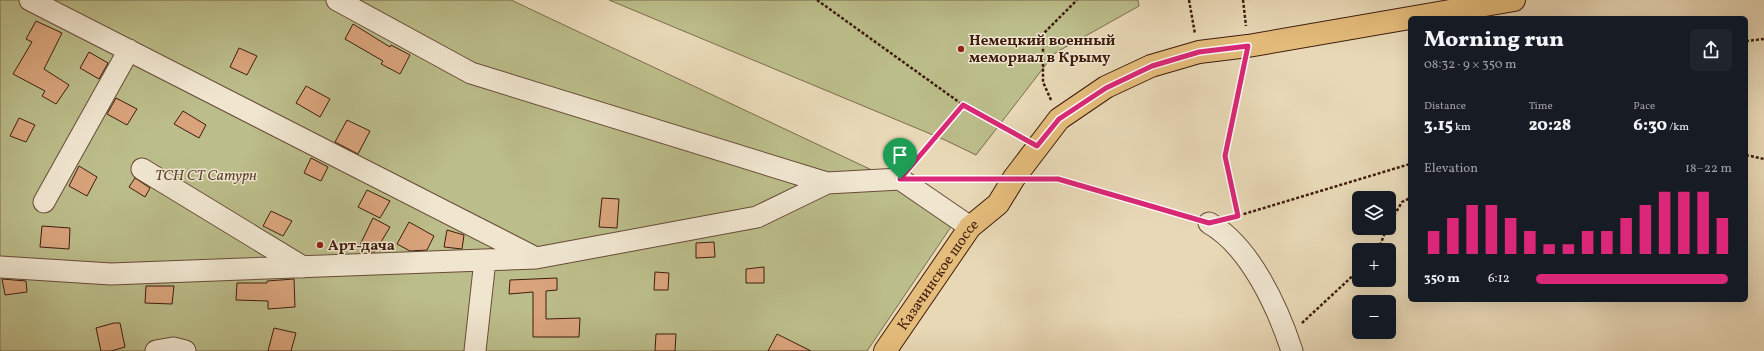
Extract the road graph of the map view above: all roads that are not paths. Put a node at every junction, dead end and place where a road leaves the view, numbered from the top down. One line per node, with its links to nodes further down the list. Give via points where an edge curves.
1 (30, 0): 6 (street)
2 (337, 0): 8 (street, via 472,73)
3 (1506, 1): 4 (main road, Казачинское шоссе)
4 (1420, 16)
5 (1408, 18): 11 (main road, Казачинское шоссе, via 1199,52 1152,66 1119,81 1059,119 1014,178 998,204)
6 (129, 50): 9 (street); 12 (street)
7 (142, 169): 15 (street)
8 (827, 183): 11 (street, via 900,179); 12 (street, via 757,217)
9 (44, 202)
10 (1209, 223): 16 (street, via 1222,230 1238,245 1250,263 1274,306)
11 (970, 227): 20 (main road, Казачинское шоссе)
12 (536, 258): 13 (street)
13 (485, 260): 15 (street); 19 (street)
14 (0, 267): 15 (street, via 111,274)
15 (303, 267)
16 (1290, 346)
17 (156, 351): 18 (street, via 173,348)
18 (185, 351)
19 (475, 351)
20 (885, 351)

